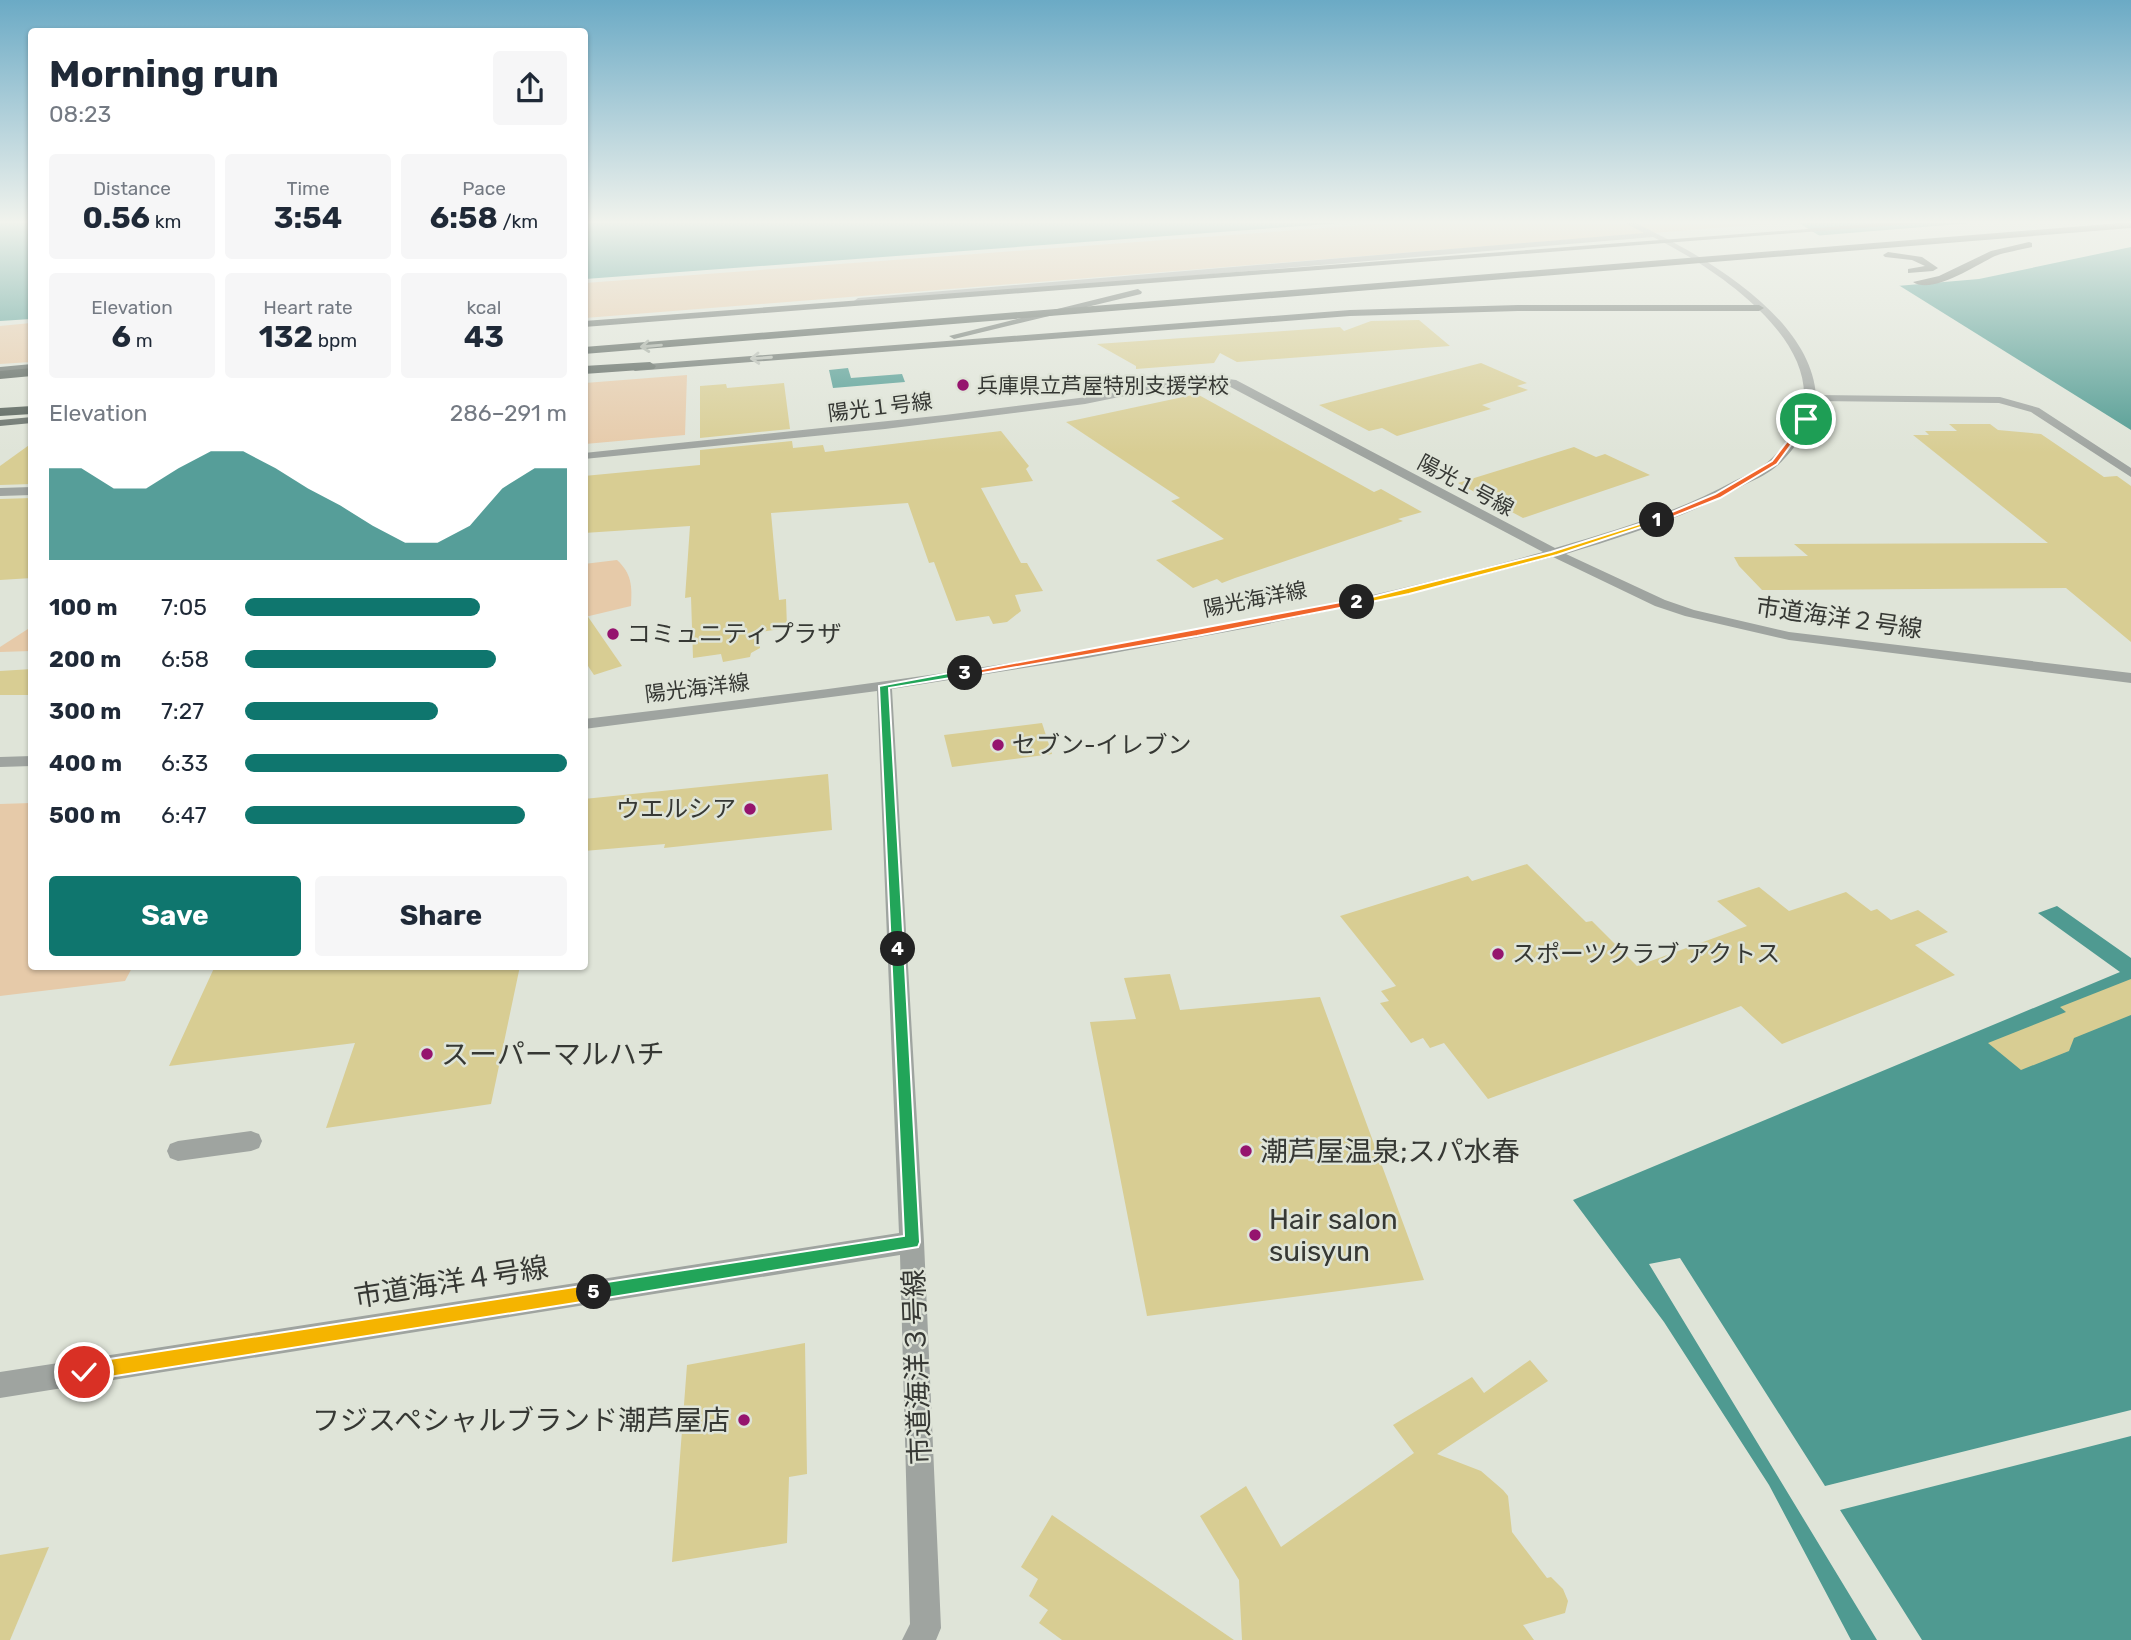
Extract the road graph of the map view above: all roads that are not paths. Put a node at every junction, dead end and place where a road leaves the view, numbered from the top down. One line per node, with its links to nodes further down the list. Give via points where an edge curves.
1 (870, 300): 8 (street)
2 (908, 300): 8 (main road)
3 (1076, 300): 10 (highway)
4 (1106, 300): 14 (main road, via 951,337)
5 (1230, 300): 13 (highway, one-way to 13)
6 (1749, 300): 7 (street)
7 (1759, 308): 14 (main road, via 1350,313); 22 (street, via 1795,346 1808,371)
8 (757, 310): 9 (main road)
9 (588, 324)
10 (745, 326)
11 (731, 327): 12 (highway)
12 (588, 339)
13 (588, 351)
14 (829, 353): 15 (main road, one-way to 15)
15 (650, 366): 17 (highway)
16 (28, 370): 18 (highway)
17 (588, 371)
18 (0, 372)
19 (28, 383): 20 (highway)
20 (0, 386)
21 (28, 397): 23 (highway)
22 (1812, 398): 29 (street, via 2000,400 2035,410); 32 (street, 陽光海洋線, via 1806,419 1774,462 1718,496)
23 (0, 400)
24 (28, 410): 25 (highway)
25 (0, 412)
26 (28, 420): 27 (main road)
27 (0, 423)
28 (588, 456): 32 (street, 陽光１号線, via 1016,410 1217,377)
29 (2131, 473)
30 (28, 491): 31 (street)
31 (0, 492)
32 (1554, 553): 33 (street, 市道海洋２号線, via 1660,603 1743,627); 34 (street, 陽光海洋線, via 1409,591 1264,621)
33 (2131, 678)
34 (884, 686): 35 (street, 陽光海洋線); 40 (street, 市道海洋３号線)
35 (588, 723)
36 (28, 761): 37 (street)
37 (0, 762)
38 (251, 1141): 39 (street)
39 (178, 1151)
40 (912, 1242): 41 (street, 市道海洋４号線); 42 (street, 市道海洋３号線)
41 (0, 1385)
42 (927, 1636)

